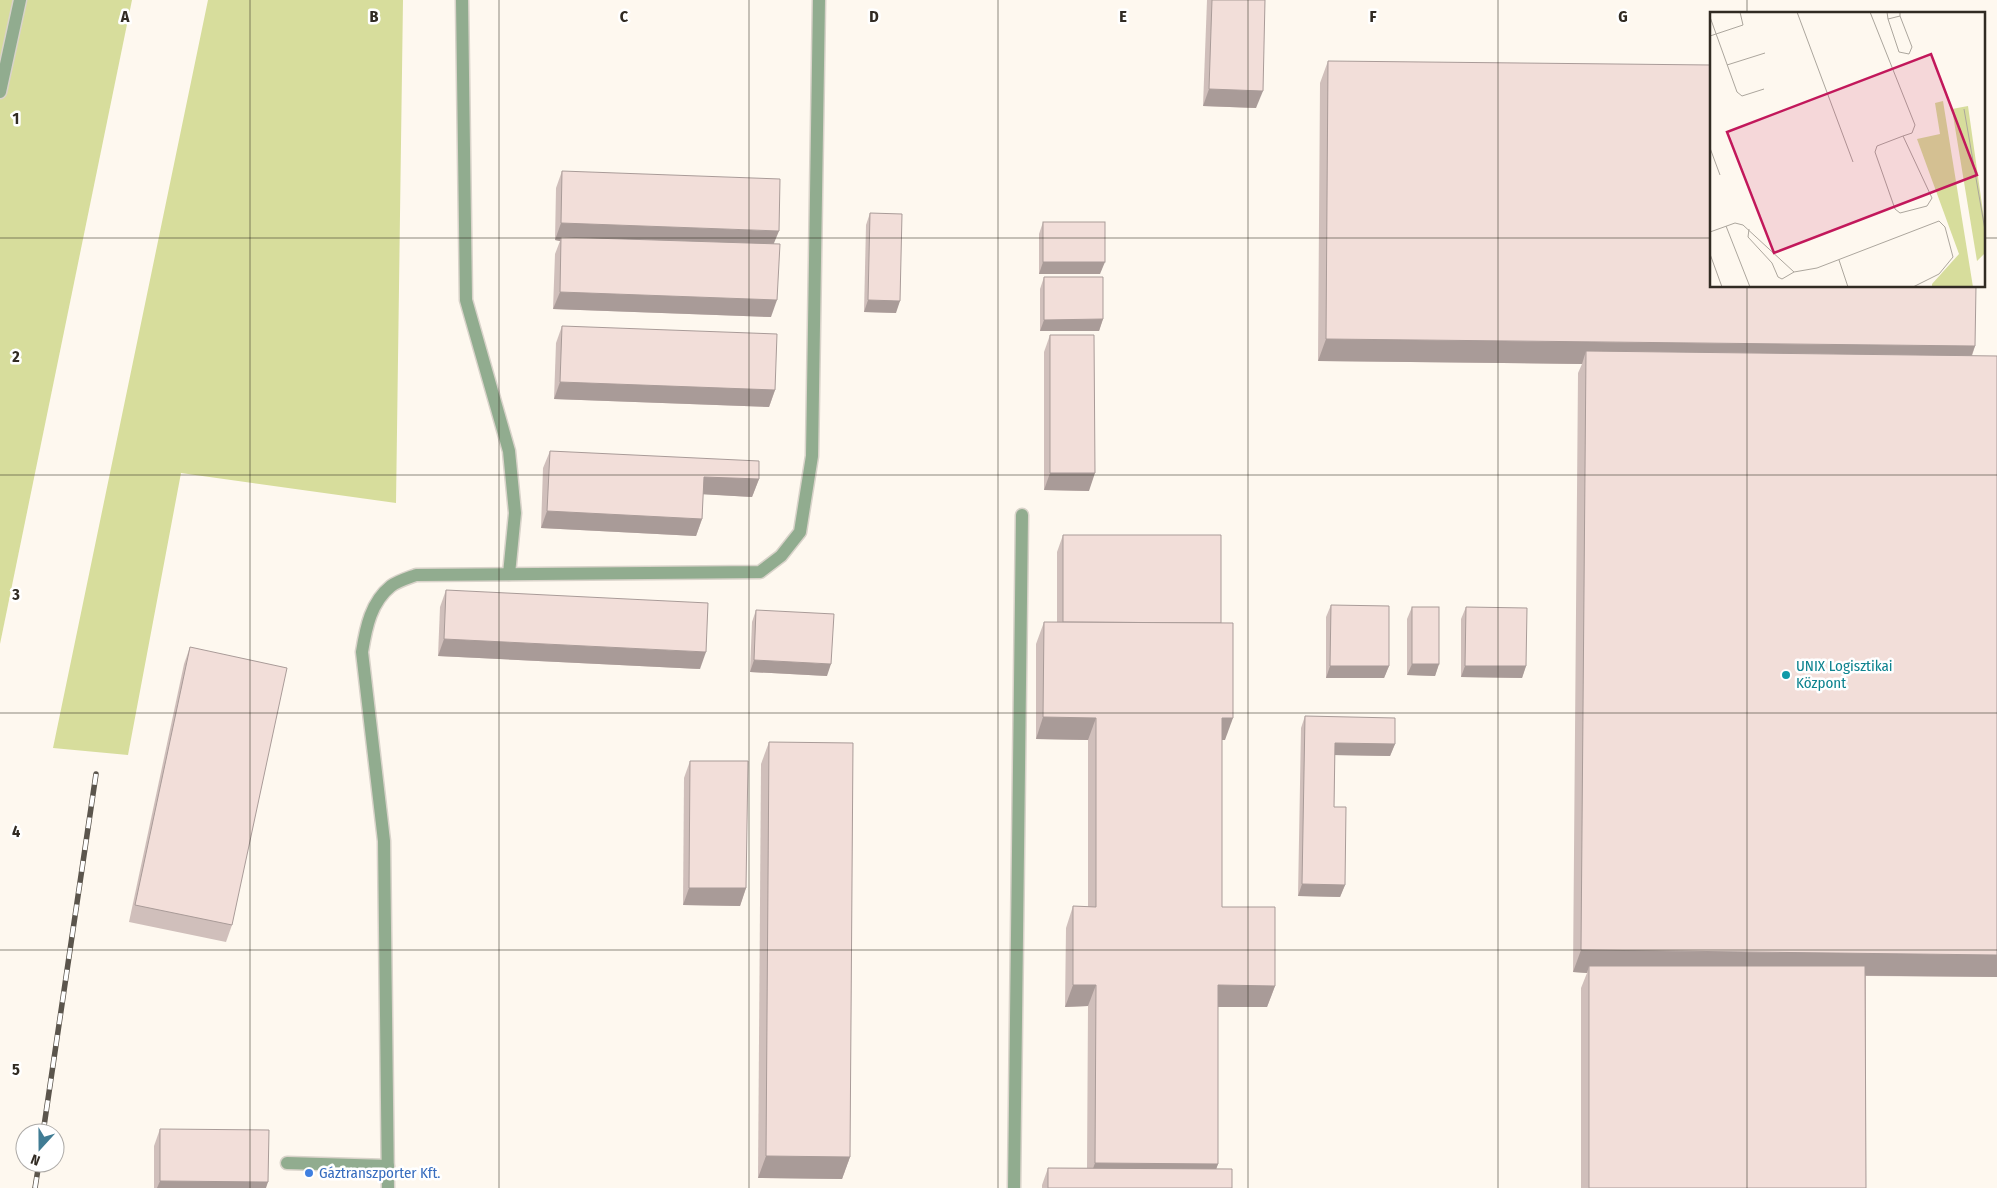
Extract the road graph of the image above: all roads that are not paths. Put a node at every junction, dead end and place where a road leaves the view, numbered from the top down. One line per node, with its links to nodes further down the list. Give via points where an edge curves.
1 (20, 0): 4 (lane)
2 (462, 0): 6 (lane, via 466,300 509,451 515,514)
3 (819, 0): 6 (lane, via 812,456 800,532 781,556 760,572)
4 (0, 92)
5 (1022, 515): 10 (lane)
6 (509, 574): 8 (lane, via 416,575 392,585 376,601 366,628 362,652 384,841)
7 (287, 1163): 8 (lane)
8 (388, 1166): 9 (lane)
9 (388, 1188)
10 (1014, 1188)

